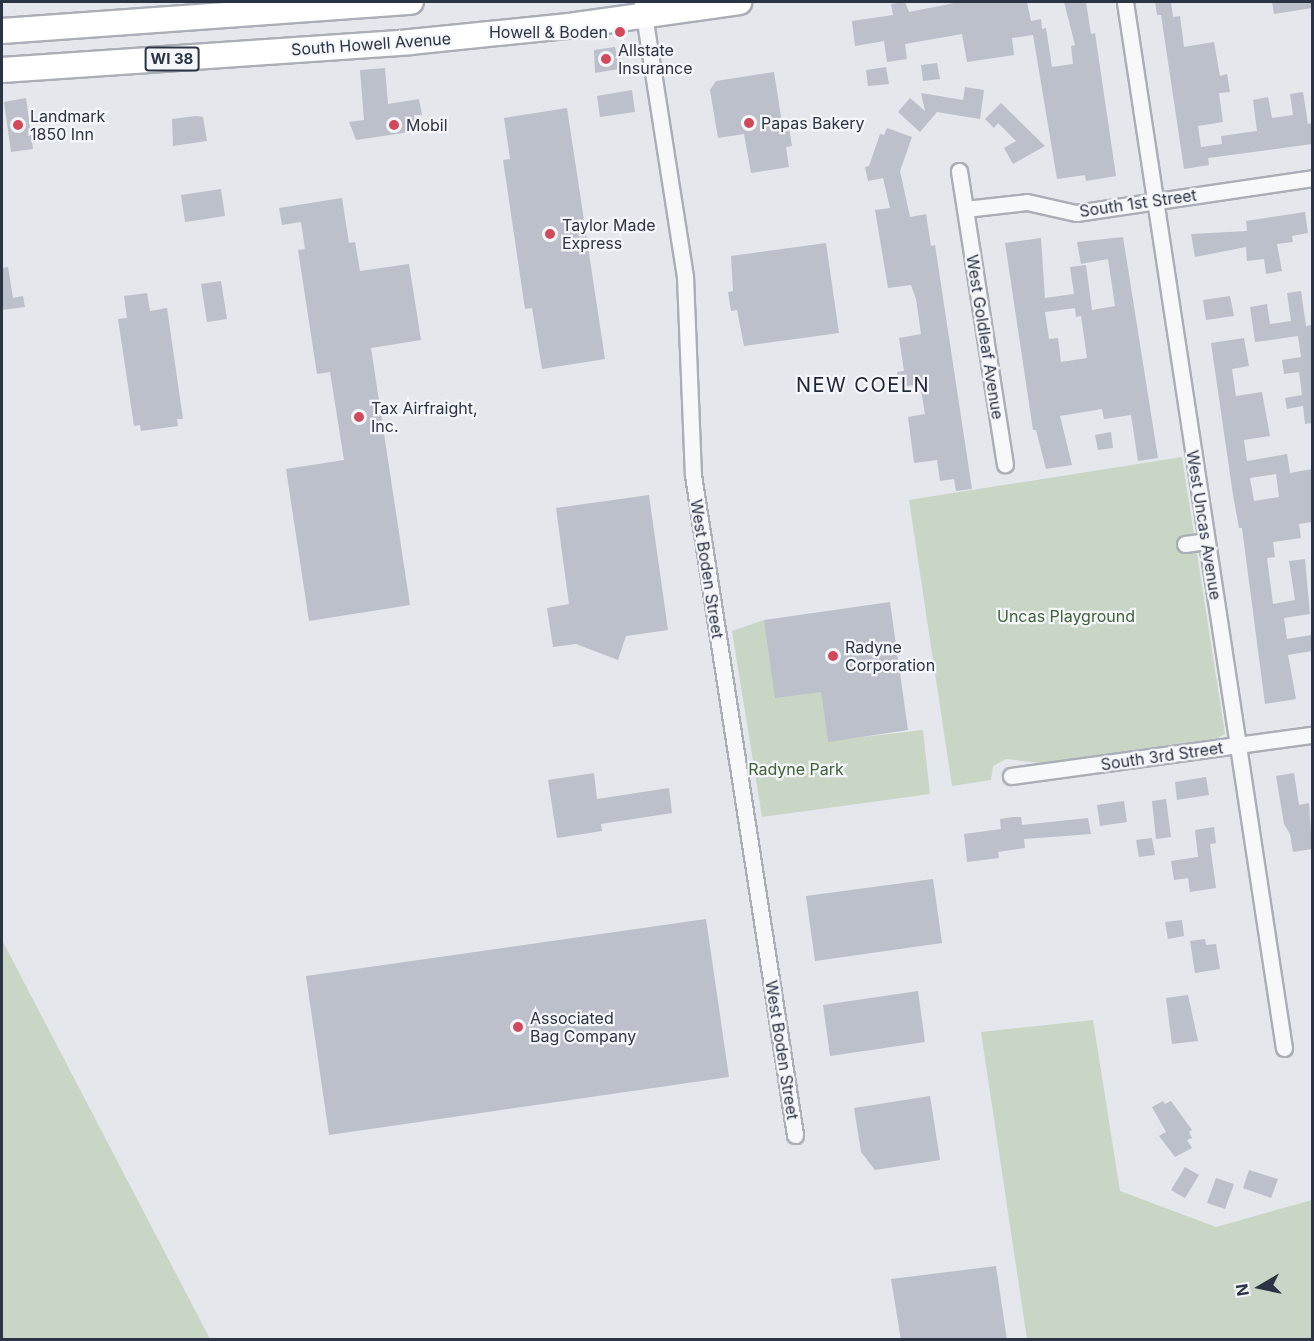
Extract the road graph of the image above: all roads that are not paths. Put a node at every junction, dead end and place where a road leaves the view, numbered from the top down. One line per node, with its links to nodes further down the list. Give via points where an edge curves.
1 (411, 2): 4 (main road)
2 (739, 2): 5 (main road, South Howell Avenue / WI 38)
3 (1125, 2): 10 (street, West Uncas Avenue)
4 (296, 6): 6 (main road)
5 (643, 9): 7 (main road, South Howell Avenue / WI 38, via 410,42); 19 (street, West Boden Street, via 685,277 693,479)
6 (2, 31)
7 (2, 70)
8 (959, 171): 11 (street, West Goldleaf Avenue)
9 (1312, 178): 10 (street, South 1st Street)
10 (1155, 201): 11 (street, South 1st Street, via 1076,213 1027,202); 13 (street, West Uncas Avenue)
11 (965, 209): 12 (street, West Goldleaf Avenue)
12 (1005, 464)
13 (1206, 541): 14 (street); 16 (street, West Uncas Avenue)
14 (1185, 544)
15 (1312, 735): 16 (street, South 3rd Street)
16 (1238, 746): 17 (street, South 3rd Street); 18 (street, West Uncas Avenue)
17 (1011, 776)
18 (1284, 1047)
19 (795, 1136)

